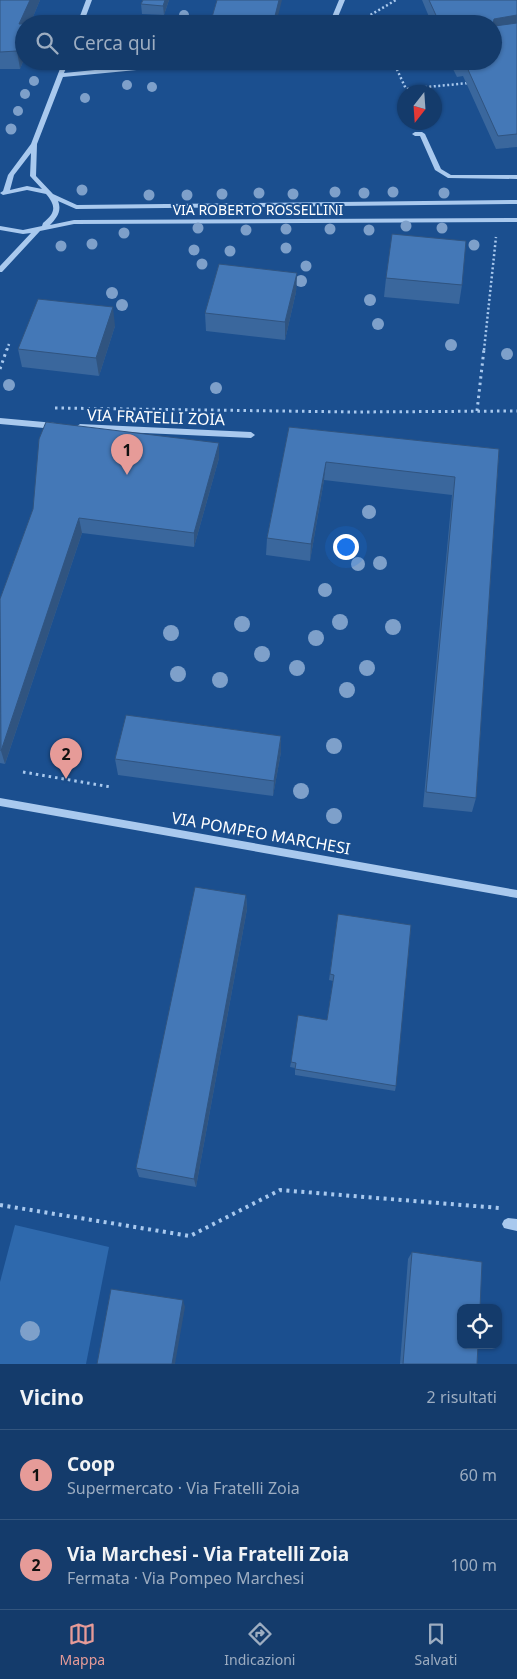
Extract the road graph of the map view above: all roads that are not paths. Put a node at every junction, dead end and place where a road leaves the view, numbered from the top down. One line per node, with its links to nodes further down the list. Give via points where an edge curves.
1 (89, 0): 3 (street)
2 (342, 0): 4 (street)
3 (83, 15)
4 (336, 15)
5 (62, 70): 7 (street)
6 (120, 70): 7 (street)
7 (60, 76): 9 (street)
8 (415, 134): 10 (street, via 422,134 438,170 450,177)
9 (34, 144): 11 (street); 12 (street, via 33,176)
10 (517, 177)
11 (2, 193): 12 (street, VIA ROBERTO ROSSELLINI, via 27,188)
12 (50, 195): 14 (street, VIA ROBERTO ROSSELLINI, via 76,207); 18 (street, via 57,203 57,211 53,219)
13 (517, 202): 14 (street, VIA ROBERTO ROSSELLINI)
14 (194, 205): 16 (street)
15 (517, 220): 16 (street, VIA ROBERTO ROSSELLINI)
16 (196, 222): 18 (street, VIA ROBERTO ROSSELLINI, via 74,222)
17 (0, 228): 18 (street, VIA ROBERTO ROSSELLINI, via 19,232)
18 (40, 228): 19 (street)
19 (0, 270)
20 (0, 421): 21 (street, VIA FRATELLI ZOIA)
21 (65, 427)
22 (75, 427): 23 (street, VIA FRATELLI ZOIA)
23 (251, 435)
24 (0, 802): 25 (street, VIA POMPEO MARCHESI)
25 (517, 894)

